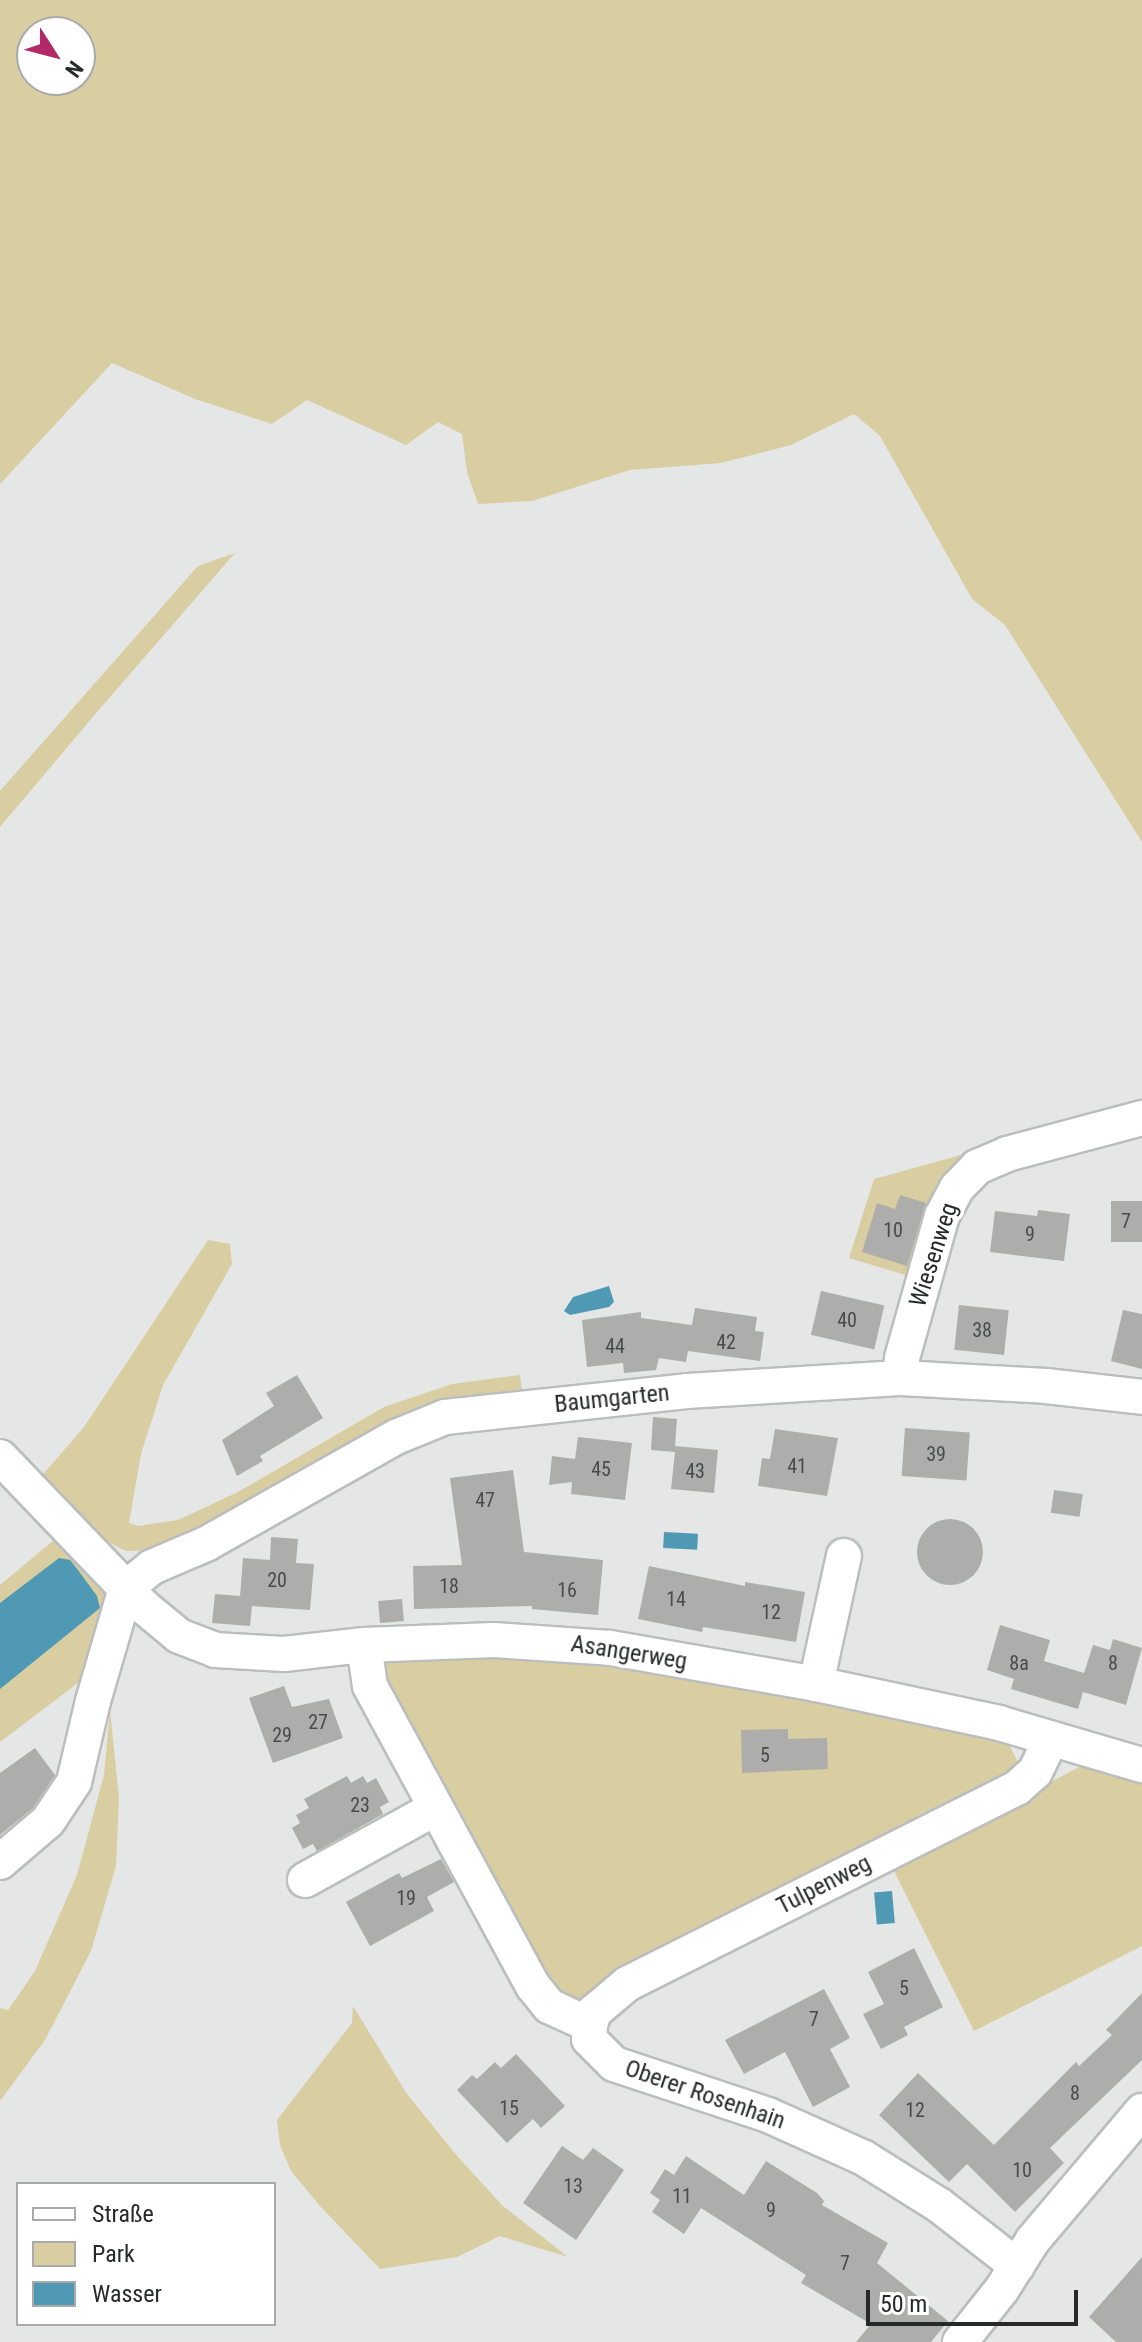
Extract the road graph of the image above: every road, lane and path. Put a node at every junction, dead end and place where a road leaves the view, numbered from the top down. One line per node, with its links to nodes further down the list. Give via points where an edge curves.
1 (1142, 1118): 2 (street, Wiesenweg, via 1007,1154 977,1167 957,1188 942,1216)
2 (900, 1378): 3 (street, Baumgarten); 6 (street, Baumgarten, via 687,1391 445,1417 396,1437 206,1544 152,1567)
3 (1142, 1397)
4 (0, 1457): 6 (street)
5 (844, 1556): 8 (street)
6 (126, 1588): 7 (street, Asangerweg, via 179,1636 215,1650 284,1654); 12 (street, via 74,1782 48,1821)
7 (364, 1645): 8 (street, Asangerweg, via 562,1642); 11 (street, via 370,1686)
8 (816, 1684): 9 (street, Asangerweg)
9 (1051, 1739): 10 (street, Asangerweg); 14 (street, Tulpenweg, via 1035,1772 1017,1788 627,1984 594,2012)
10 (1142, 1765)
11 (436, 1808): 13 (street); 14 (street, via 533,1986 549,2006)
12 (0, 1862)
13 (305, 1880)
14 (590, 2025): 16 (street, Oberer Rosenhain, via 589,2039 614,2064 768,2115 864,2158 939,2205)
15 (1142, 2111): 16 (street)
16 (1017, 2266): 17 (street)
17 (960, 2342)

